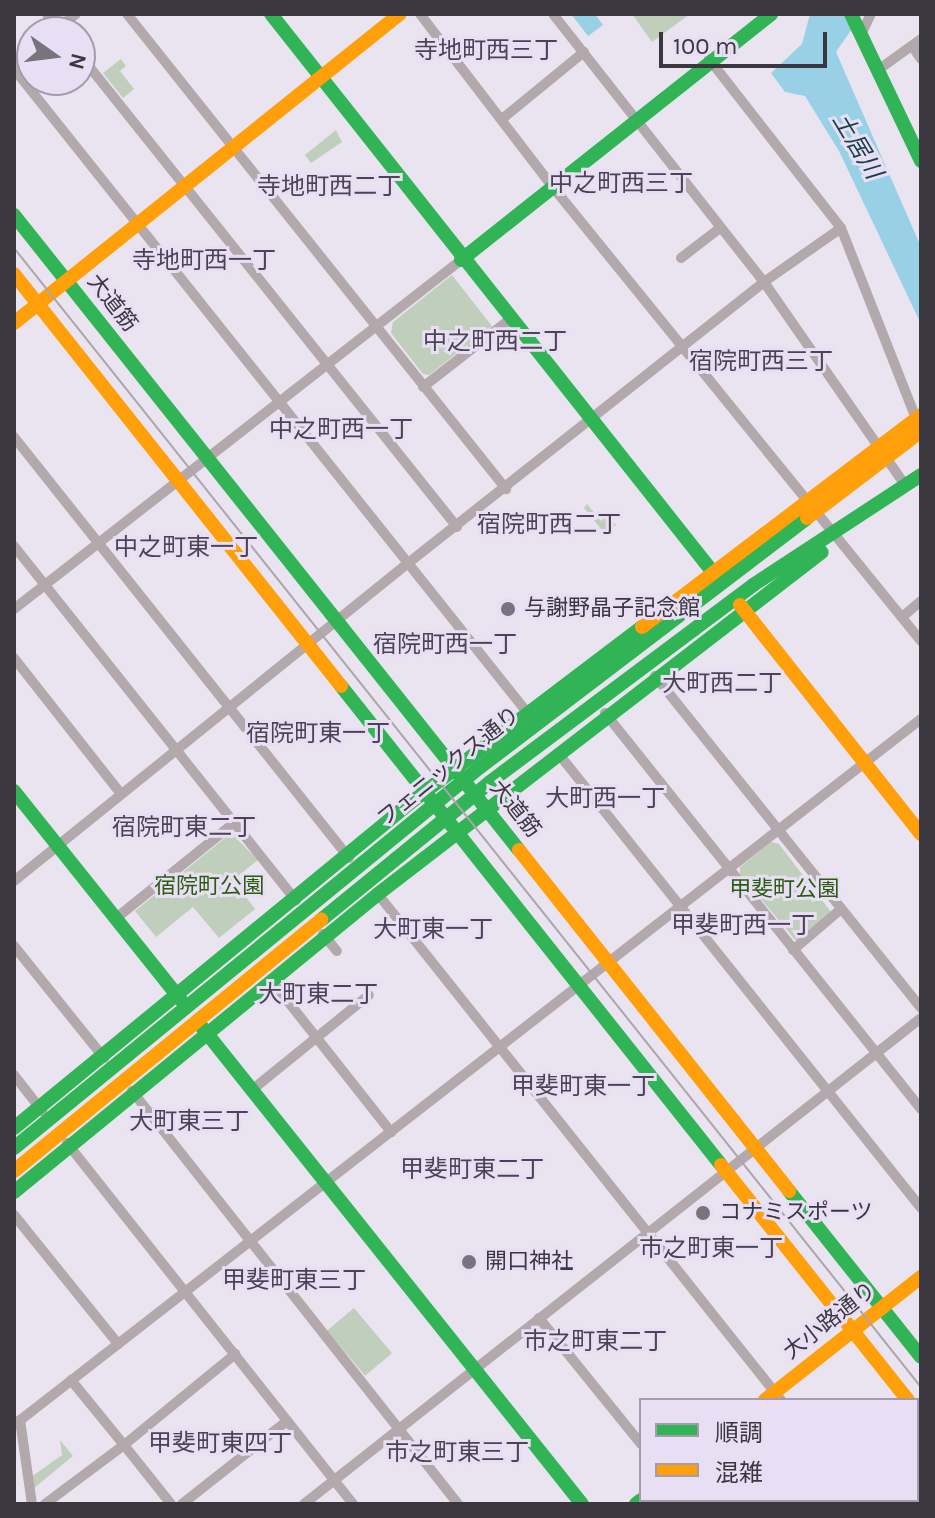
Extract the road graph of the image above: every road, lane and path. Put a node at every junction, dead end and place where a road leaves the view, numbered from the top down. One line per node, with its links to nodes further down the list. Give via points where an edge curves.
1 (127, 14): 19 (street)
2 (271, 14): 16 (main road)
3 (400, 14): 16 (main road)
4 (420, 14): 17 (street)
5 (553, 14): 10 (street)
6 (771, 14): 11 (main road)
7 (871, 14): 8 (street)
8 (856, 25): 14 (main road)
9 (916, 43): 12 (street); 14 (street)
10 (584, 52): 17 (street); 18 (street)
11 (709, 59): 18 (main road); 26 (street)
12 (921, 59)
13 (14, 67): 24 (street)
14 (878, 70): 20 (main road)
15 (96, 75): 21 (street)
16 (321, 79): 19 (main road); 28 (main road)
17 (502, 119): 22 (street)
18 (634, 120): 22 (main road); 25 (street)
19 (232, 149): 21 (main road); 35 (street)
20 (921, 161)
21 (186, 186): 24 (main road); 37 (street)
22 (552, 186): 28 (main road); 36 (street)
23 (14, 215): 30 (main road, 大道筋)
24 (136, 225): 30 (main road); 39 (street)
25 (720, 228): 27 (street); 31 (street)
26 (841, 228): 31 (street); 41 (street)
27 (681, 258)
28 (461, 260): 33 (main road); 35 (street)
29 (14, 274): 32 (main road)
30 (67, 282): 32 (main road); 44 (main road, 大道筋)
31 (764, 282): 36 (street); 43 (street)
32 (39, 304): 34 (main road); 46 (main road)
33 (509, 320): 38 (street); 40 (main road)
34 (14, 323)
35 (374, 326): 37 (street); 38 (street)
36 (685, 348): 40 (street); 49 (street)
37 (327, 364): 39 (street); 50 (street)
38 (423, 387): 48 (street)
39 (280, 402): 44 (street); 54 (street)
40 (593, 421): 48 (street); 55 (main road)
41 (920, 427): 43 (main road, フェニックス通り)
42 (14, 437): 52 (street)
43 (884, 451): 47 (street); 49 (main road, フェニックス通り)
44 (208, 459): 46 (street); 61 (main road, 大道筋)
45 (921, 475): 47 (main road)
46 (179, 483): 52 (street); 63 (main road)
47 (905, 485): 51 (main road)
48 (506, 489): 50 (street)
49 (812, 505): 51 (street); 55 (main road, フェニックス通り)
50 (457, 527): 54 (street)
51 (834, 530): 58 (main road, via 829,547); 60 (street)
52 (100, 544): 56 (street); 68 (street)
53 (14, 546): 56 (street)
54 (407, 564): 61 (street); 70 (street)
55 (717, 577): 58 (main road); 67 (main road, フェニックス通り)
56 (44, 585): 59 (street); 73 (street)
57 (921, 601): 60 (street)
58 (740, 605): 65 (main road, フェニックス通り); 66 (main road); 75 (main road)
59 (14, 609)
60 (902, 617): 62 (street)
61 (339, 622): 63 (street); 76 (main road, 大道筋)
62 (921, 641)
63 (311, 645): 68 (street); 78 (main road)
64 (14, 658): 79 (street)
65 (648, 666): 66 (street); 69 (main road, フェニックス通り)
66 (657, 678): 69 (main road); 86 (street)
67 (580, 682): 69 (street); 70 (main road, フェニックス通り)
68 (230, 708): 73 (street); 89 (street)
69 (602, 709): 72 (main road, フェニックス通り); 74 (main road); 90 (street)
70 (532, 719): 76 (main road, フェニックス通り)
71 (921, 719): 75 (street)
72 (547, 739): 74 (street); 80 (main road, フェニックス通り)
73 (177, 752): 79 (street); 84 (street)
74 (558, 752): 82 (main road); 95 (street)
75 (865, 762): 86 (street); 87 (main road)
76 (459, 774): 78 (main road); 80 (main road, 大道筋); 81 (main road, フェニックス通り)
77 (14, 791): 88 (main road)
78 (425, 791): 81 (main road); 89 (main road)
79 (121, 794): 88 (street)
80 (475, 794): 82 (main road, 大道筋); 83 (main road, フェニックス通り)
81 (437, 805): 83 (main road); 91 (main road, フェニックス通り)
82 (487, 809): 85 (main road); 104 (main road, 大道筋)
83 (448, 818): 85 (main road); 93 (main road, フェニックス通り)
84 (234, 823): 94 (street); 98 (street)
85 (458, 830): 93 (main road); 106 (main road)
86 (777, 830): 90 (street); 96 (street)
87 (921, 834)
88 (58, 847): 92 (street); 98 (main road)
89 (347, 855): 91 (street); 94 (main road)
90 (728, 866): 95 (street); 102 (street)
91 (358, 869): 97 (main road, フェニックス通り)
92 (14, 881)
93 (373, 888): 99 (main road, フェニックス通り); 100 (main road); 115 (street)
94 (294, 898): 97 (street); 108 (main road)
95 (681, 904): 104 (street); 122 (street)
96 (840, 910): 102 (street); 109 (street)
97 (305, 912): 99 (street); 110 (main road, フェニックス通り)
98 (115, 919): 108 (main road)
99 (316, 926): 100 (street); 105 (main road, フェニックス通り)
100 (326, 938): 103 (street); 105 (main road)
101 (14, 946): 117 (street)
102 (793, 950): 116 (street)
103 (337, 951)
104 (609, 961): 106 (street); 131 (main road, 大道筋)
105 (267, 975): 112 (main road, フェニックス通り); 113 (main road); 114 (street)
106 (580, 983): 115 (street); 133 (main road)
107 (369, 995): 114 (street)
108 (177, 996): 110 (main road); 117 (main road)
109 (921, 1008)
110 (187, 1009): 112 (main road); 118 (main road, フェニックス通り)
111 (921, 1018): 116 (street)
112 (197, 1021): 113 (main road); 120 (main road, フェニックス通り)
113 (207, 1034): 120 (main road); 121 (main road)
114 (317, 1037): 121 (street); 127 (street)
115 (500, 1047): 127 (street); 138 (street)
116 (877, 1053): 122 (street); 124 (street)
117 (102, 1056): 118 (street); 123 (main road)
118 (113, 1068): 125 (main road, フェニックス通り)
119 (14, 1075): 123 (street)
120 (129, 1088): 128 (main road, フェニックス通り); 129 (main road); 139 (street)
121 (253, 1089): 134 (main road)
122 (831, 1090): 131 (street); 136 (street)
123 (39, 1108): 125 (street); 126 (main road)
124 (921, 1109)
125 (49, 1120): 128 (street); 130 (main road, フェニックス通り)
126 (14, 1128)
127 (391, 1132): 134 (street)
128 (59, 1134): 129 (street); 132 (main road, フェニックス通り)
129 (70, 1147): 135 (main road); 141 (street)
130 (14, 1148)
131 (755, 1149): 133 (street); 142 (main road, 大道筋)
132 (14, 1171)
133 (726, 1171): 138 (street); 144 (main road)
134 (327, 1184): 139 (street); 148 (main road)
135 (14, 1192)
136 (921, 1208)
137 (14, 1215): 145 (street)
138 (648, 1233): 143 (street); 150 (street)
139 (250, 1241): 141 (street); 154 (street)
140 (921, 1277): 142 (main road, 大小路通り)
141 (186, 1291): 145 (street); 146 (street)
142 (882, 1308): 144 (main road, 大小路通り); 147 (main road, 大道筋)
143 (539, 1318): 148 (street); 155 (street)
144 (852, 1330): 150 (main road, 大小路通り); 151 (main road)
145 (118, 1344): 149 (street)
146 (235, 1354): 152 (street); 156 (street)
147 (921, 1357)
148 (476, 1370): 154 (street); 165 (main road)
149 (71, 1380): 153 (street); 156 (street)
150 (774, 1397)
151 (906, 1398)
152 (287, 1421): 157 (street); 161 (street)
153 (17, 1423): 158 (street)
154 (398, 1430): 157 (street); 164 (street)
155 (639, 1442)
156 (124, 1445): 159 (street); 160 (street)
157 (334, 1480): 162 (street); 163 (street)
158 (32, 1504)
159 (45, 1504)
160 (171, 1504)
161 (182, 1504)
162 (304, 1504)
163 (353, 1504)
164 (458, 1504)
165 (582, 1504)

